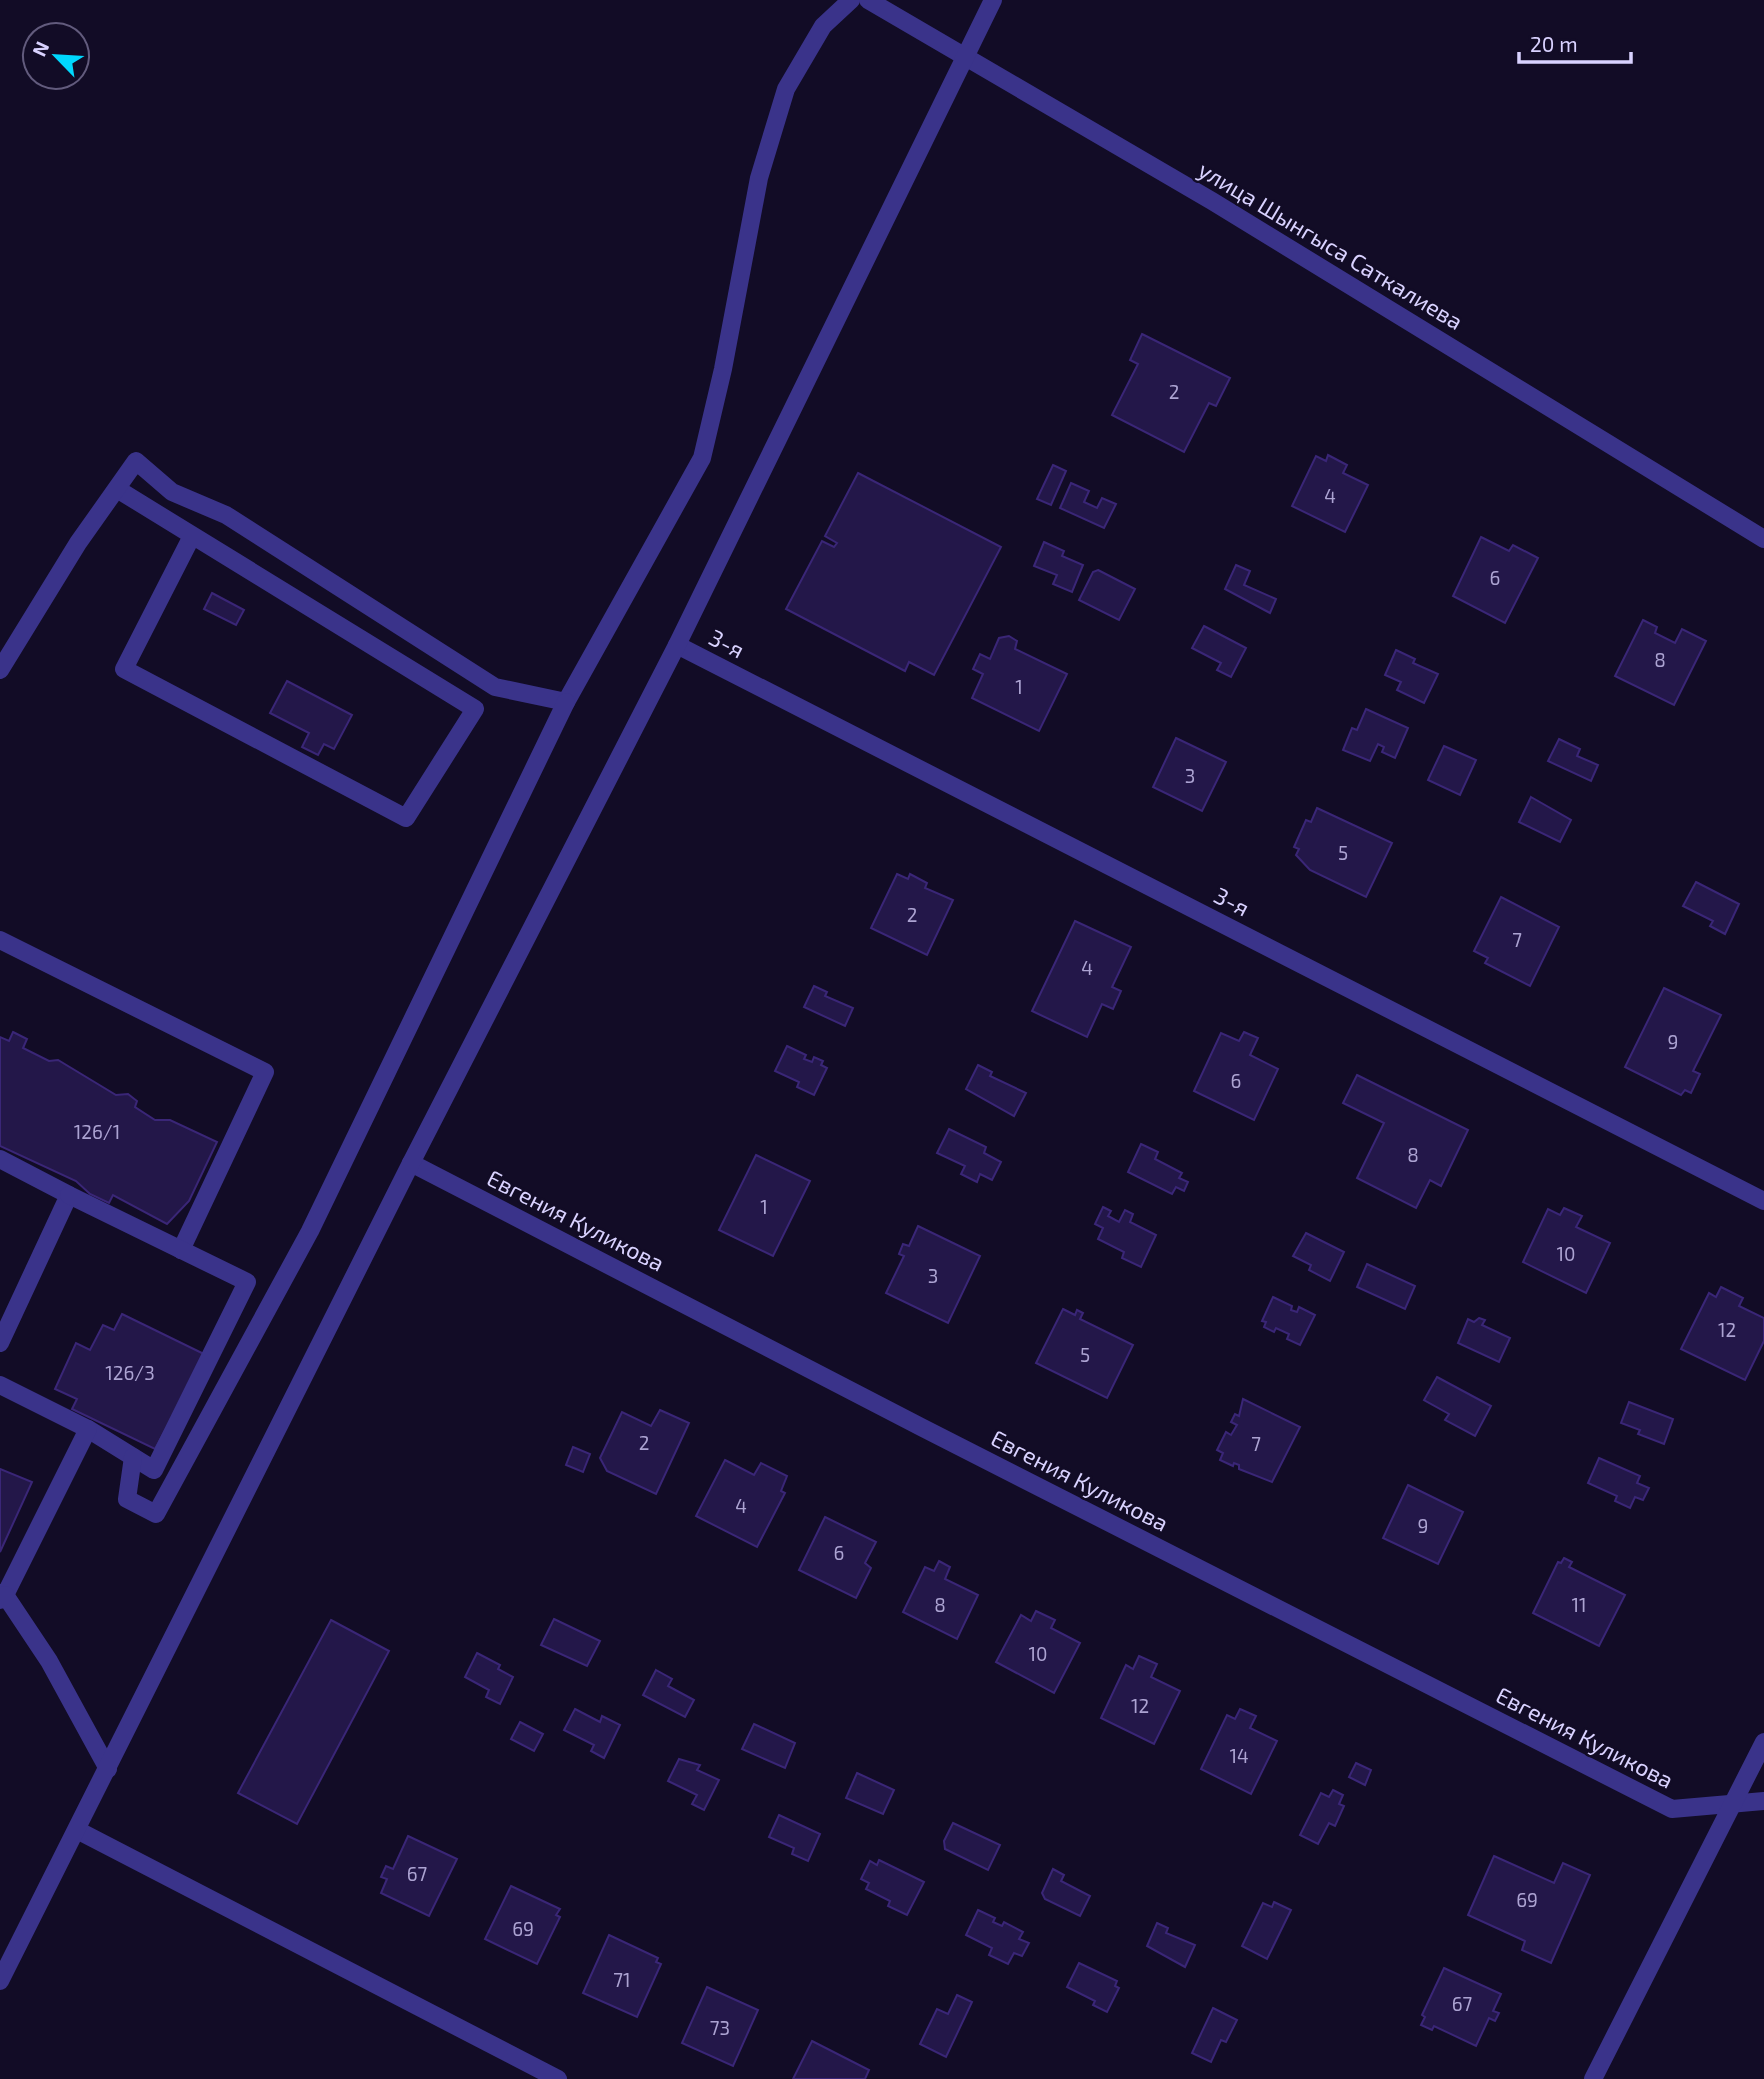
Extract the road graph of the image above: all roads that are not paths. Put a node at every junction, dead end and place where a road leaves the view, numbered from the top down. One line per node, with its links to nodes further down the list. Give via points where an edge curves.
1 (851, 0): 10 (street, via 823,26 786,89 759,178 702,458)
2 (868, 0): 4 (street, улица Шынгыса Саткалиева)
3 (993, 0): 4 (street)
4 (965, 57): 7 (street, улица Шынгыса Саткалиева, via 1212,201); 8 (street)
5 (117, 489): 6 (street); 9 (street, via 78,542); 10 (street, via 136,461 172,492 226,515 495,687)
6 (192, 536): 6 (street, via 475,709 406,818 124,669)
7 (1764, 539)
8 (677, 645): 13 (street); 15 (street, 3-я)
9 (0, 670)
10 (566, 702): 20 (street, via 310,1231 156,1514 127,1499)
11 (0, 940): 16 (street, via 265,1072)
12 (0, 1159): 14 (street)
13 (411, 1163): 23 (street); 24 (street, Евгения Куликова, via 1672,1809)
14 (69, 1195): 16 (street); 17 (street)
15 (1764, 1201)
16 (181, 1250): 20 (street, via 247,1282 154,1469)
17 (0, 1343)
18 (0, 1385): 19 (street)
19 (88, 1429): 20 (street); 21 (street)
20 (132, 1457)
21 (2, 1596): 23 (street, via 49,1661)
22 (1764, 1742): 24 (street)
23 (108, 1769): 26 (street)
24 (1734, 1801): 25 (street, Евгения Куликова); 29 (street)
25 (1764, 1801)
26 (77, 1830): 27 (street); 28 (street)
27 (0, 1981)
28 (558, 2079)
29 (1593, 2079)

